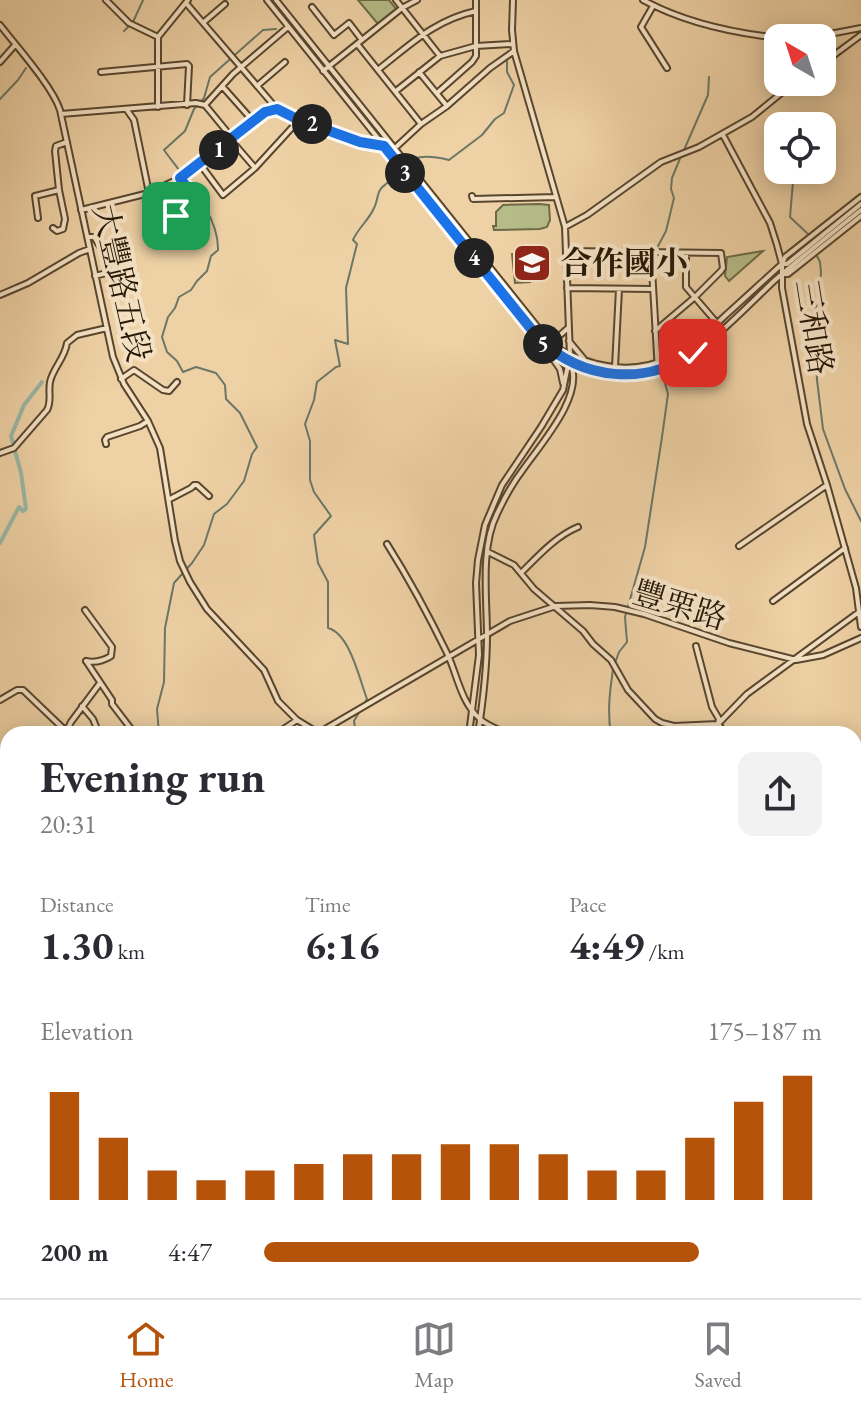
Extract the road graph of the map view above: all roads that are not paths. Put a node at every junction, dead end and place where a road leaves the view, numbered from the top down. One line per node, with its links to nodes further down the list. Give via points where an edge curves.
1 (106, 0): 23 (street, via 129,23)
2 (267, 0): 17 (street)
3 (276, 0): 35 (street)
4 (396, 0): 13 (street)
5 (417, 0): 13 (street)
6 (476, 0): 14 (street)
7 (513, 0): 25 (street)
8 (643, 0): 11 (street)
9 (187, 1): 15 (street); 23 (street)
10 (225, 4): 15 (street)
11 (653, 6): 22 (street, via 729,31); 36 (street, via 641,27)
12 (312, 7): 24 (street, via 334,35 349,23)
13 (402, 8): 20 (street); 24 (street)
14 (476, 11): 20 (street, via 456,15); 27 (street)
15 (204, 22): 33 (street)
16 (0, 25): 26 (street, 大豐路五段)
17 (289, 27): 33 (street); 38 (street)
18 (861, 28): 19 (street)
19 (836, 33)
20 (423, 34): 30 (street); 37 (street)
21 (861, 35): 29 (street)
22 (764, 36)
23 (158, 37): 34 (street)
24 (360, 42): 35 (street); 37 (street)
25 (513, 44): 27 (street); 28 (street)
26 (15, 45): 31 (street); 52 (street, 大豐路五段)
27 (476, 46): 30 (street); 44 (street, via 472,62)
28 (514, 51): 48 (street); 67 (street)
29 (836, 54)
30 (440, 56): 40 (street)
31 (0, 62)
32 (285, 62): 42 (street)
33 (241, 66): 41 (street); 42 (street)
34 (158, 67): 39 (street); 46 (street, via 189,66); 49 (street)
35 (329, 67): 38 (street); 60 (street)
36 (667, 68)
37 (379, 69): 43 (street)
38 (323, 71): 59 (street)
39 (101, 72)
40 (419, 72): 43 (street); 44 (street)
41 (222, 86): 47 (street); 54 (street)
42 (257, 86): 50 (street)
43 (396, 91): 55 (street)
44 (437, 93): 48 (street)
45 (778, 96): 56 (street)
46 (187, 105): 47 (street); 49 (street)
47 (205, 105): 57 (street)
48 (447, 106): 55 (street)
49 (158, 107): 51 (street)
50 (277, 109): 53 (street); 54 (street)
51 (127, 110): 52 (street); 65 (street, via 134,120)
52 (61, 114): 58 (street, 大豐路五段)
53 (299, 120): 59 (street); 62 (street)
54 (253, 121): 57 (street)
55 (421, 124): 60 (street)
56 (723, 135): 72 (street, via 661,162); 80 (street, 三和路, via 770,223)
57 (232, 139): 61 (street); 62 (street)
58 (67, 142): 64 (street, via 55,151); 69 (street, 大豐路五段)
59 (384, 146): 60 (street); 93 (street)
60 (395, 148): 94 (street)
61 (200, 164): 62 (street, via 223,195); 63 (street)
62 (255, 168)
63 (180, 178): 65 (street); 65 (street, via 201,207 158,223)
64 (59, 190): 71 (street, via 35,196); 73 (street, via 65,219 63,229)
65 (149, 193): 69 (street)
66 (472, 196): 67 (street)
67 (556, 197): 72 (street)
68 (861, 197): 80 (street)
69 (81, 210): 74 (street, 大豐路五段)
70 (861, 210): 75 (street); 81 (street)
71 (38, 218)
72 (565, 227): 77 (street)
73 (53, 228)
74 (87, 237): 76 (street, 大豐路五段); 82 (street, via 94,237 114,268)
75 (810, 248): 80 (street); 81 (street)
76 (90, 249): 82 (street, 大豐路五段); 86 (street)
77 (566, 251): 78 (street); 83 (street)
78 (651, 252): 79 (street); 85 (street)
79 (686, 253): 87 (street, via 686,287); 87 (street, via 721,253 721,271)
80 (782, 264): 81 (street, 三和路); 88 (street)
81 (782, 275): 91 (street); 109 (street, 三和路, via 807,424)
82 (95, 276): 89 (street, 大豐路五段)
83 (567, 288): 84 (street); 90 (street)
84 (619, 288): 85 (street); 99 (street)
85 (653, 289): 92 (street)
86 (0, 295)
87 (695, 297): 88 (street); 92 (street)
88 (718, 323): 91 (street); 98 (street, via 684,351)
89 (107, 328): 102 (street, 大豐路五段); 108 (street, via 67,343 50,382 51,405 14,448)
90 (568, 328): 94 (street); 95 (street)
91 (722, 329): 100 (street, via 680,362)
92 (655, 331): 98 (street)
93 (540, 340): 96 (street, via 557,356); 105 (street, via 560,369)
94 (548, 340): 96 (street)
95 (569, 341): 96 (street); 97 (street)
96 (570, 358): 97 (street); 101 (street); 103 (street); 105 (street)
97 (586, 361): 99 (street)
98 (657, 363): 99 (street); 100 (street)
99 (615, 367)
100 (658, 371): 101 (street)
101 (583, 372): 103 (street)
102 (121, 379): 104 (street, via 134,370 163,390); 106 (street, 大豐路五段)
103 (573, 380): 116 (street, via 556,424 495,517)
104 (177, 382)
105 (563, 390): 124 (street, via 502,485 485,525 476,583)
106 (148, 421): 107 (street, via 107,437); 111 (street, 大豐路五段, via 160,448)
107 (106, 444)
108 (0, 453)
109 (827, 485): 114 (street); 115 (street, 三和路)
110 (209, 496): 111 (street, via 194,485)
111 (170, 499): 133 (street, 大豐路五段, via 180,561 196,593 257,662 273,694)
112 (578, 527): 117 (street)
113 (387, 544): 127 (street)
114 (739, 546)
115 (845, 548): 118 (street); 121 (street, 三和路)
116 (488, 552): 117 (street); 123 (street)
117 (521, 573): 119 (street)
118 (773, 601)
119 (556, 606): 123 (street, 豐栗路); 128 (street, 豐栗路, via 615,607); 134 (street, via 611,660 628,690 655,719 674,726)
120 (85, 610): 129 (street, via 112,647 107,659 86,661)
121 (860, 612): 122 (street, 三和路); 128 (street)
122 (861, 627)
123 (487, 634): 124 (street, 豐栗路); 132 (street)
124 (479, 638): 127 (street, 豐栗路); 132 (street)
125 (861, 638): 128 (street, 豐栗路)
126 (696, 646): 134 (street)
127 (449, 657): 132 (street); 141 (street, 豐栗路)
128 (796, 660): 134 (street, via 747,694)
129 (101, 682): 131 (street); 138 (street)
130 (0, 700): 135 (street, via 23,690)
131 (82, 706): 136 (street); 137 (street)
132 (477, 716): 142 (street); 143 (street); 144 (street)
133 (297, 720): 139 (street); 140 (street, 大豐路五段)
134 (718, 724)
135 (62, 726)
136 (71, 726)
137 (96, 726)
138 (129, 726)
139 (288, 726)
140 (307, 726)
141 (331, 726)
142 (473, 726)
143 (478, 726)
144 (494, 726)

